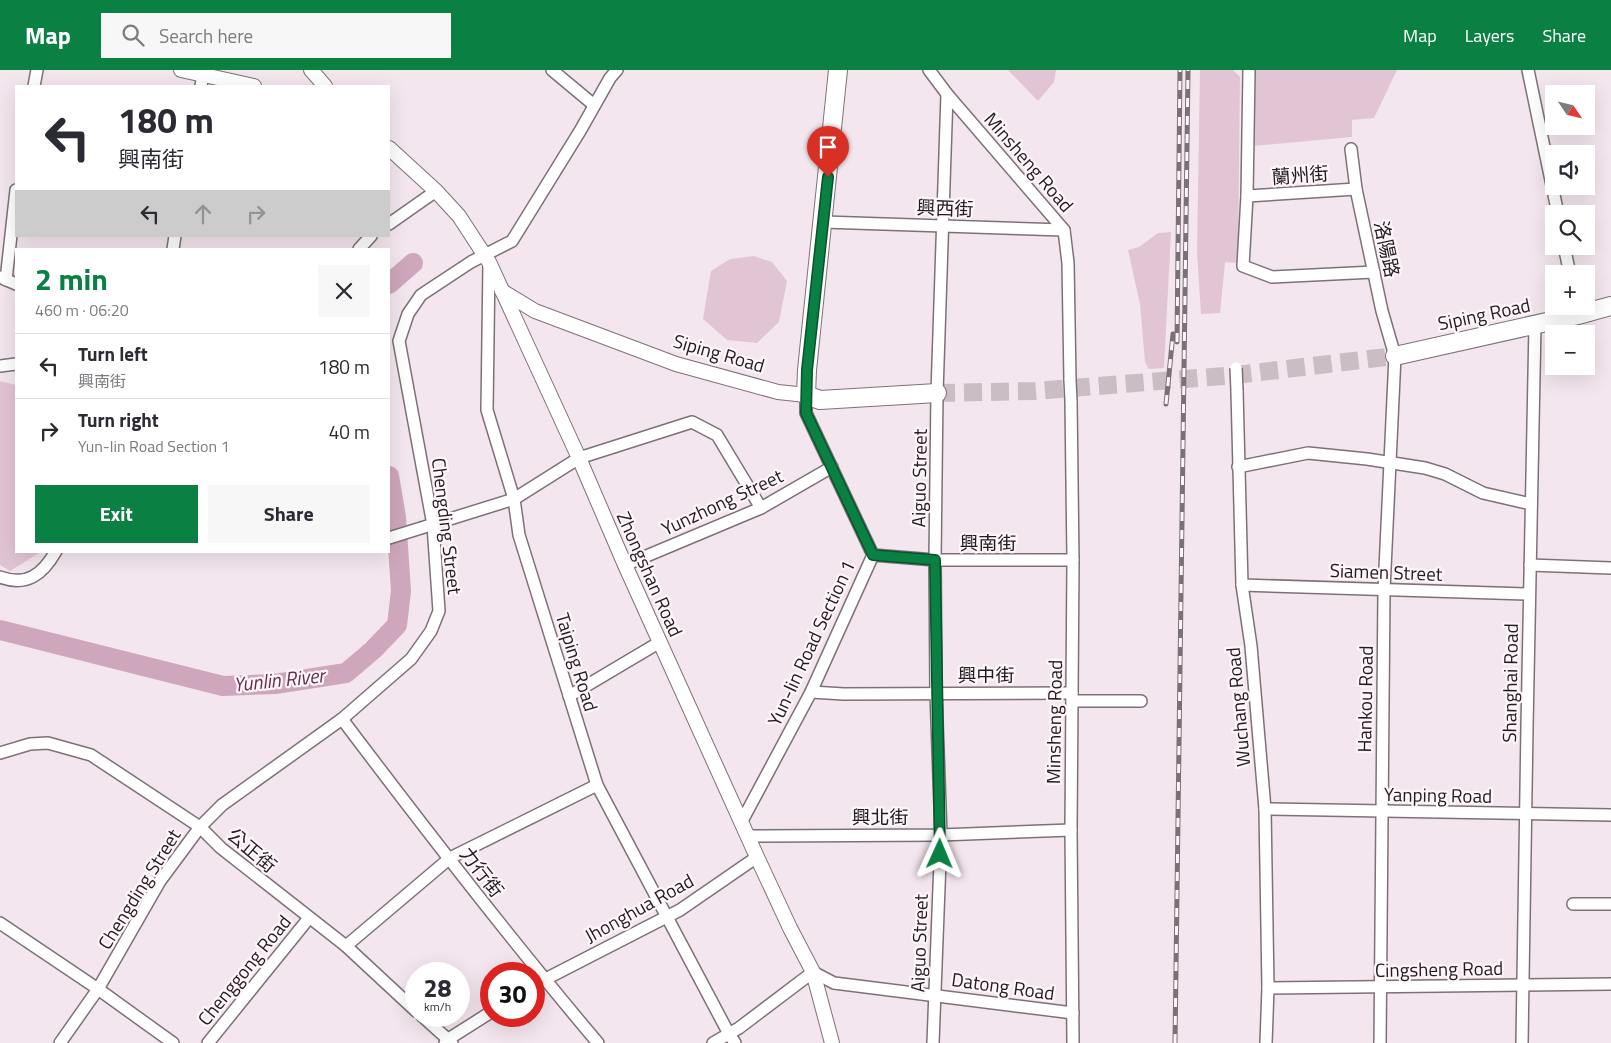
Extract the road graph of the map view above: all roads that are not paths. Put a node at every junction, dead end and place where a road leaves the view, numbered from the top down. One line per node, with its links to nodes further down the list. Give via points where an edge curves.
1 (37, 70): 11 (street)
2 (181, 70): 10 (street)
3 (311, 70): 13 (street)
4 (552, 70): 15 (street)
5 (617, 70): 15 (street, Chengding Street)
6 (838, 70): 23 (main road)
7 (929, 70): 14 (street, Minsheng Road)
8 (1249, 70): 20 (street)
9 (1528, 70): 21 (street)
10 (202, 80): 12 (street)
11 (34, 85)
12 (245, 85)
13 (324, 85)
14 (947, 94): 25 (street, Aiguo Street); 26 (street, Minsheng Road)
15 (594, 105): 29 (street, Chengding Street, via 512,241)
16 (390, 149): 19 (street, Zhongshan Road)
17 (1351, 149): 18 (street, 洛陽路)
18 (1356, 189): 20 (street, 蘭州街); 30 (street, 洛陽路)
19 (436, 191): 24 (street); 29 (street, Zhongshan Road, via 458,216)
20 (1246, 196): 30 (street, via 1243,266 1272,278)
21 (1556, 205)
22 (15, 206): 31 (street)
23 (824, 222): 25 (street, 興西街); 42 (main road)
24 (390, 223)
25 (943, 225): 26 (street, 興西街); 41 (street, Aiguo Street)
26 (1064, 230): 55 (street, Minsheng Road, bridge, via 1068,264)
27 (370, 237): 28 (street)
28 (360, 248)
29 (487, 259): 32 (street, Zhongshan Road); 47 (street, Taiping Road, via 488,410); 50 (street, Chengding Street, via 462,268 421,295 408,314 399,341)
30 (1374, 272): 37 (street, 洛陽路)
31 (7, 280)
32 (502, 291): 42 (street, Siping Road, via 535,311 676,364 778,392); 43 (street, Zhongshan Road)
33 (1611, 306): 34 (main road, Siping Road)
34 (1595, 308)
35 (1565, 315): 36 (main road, Siping Road)
36 (1535, 325): 37 (main road, Siping Road); 48 (street, Shanghai Road)
37 (1395, 356): 44 (street, Hankou Road)
38 (15, 364): 39 (street)
39 (0, 366)
40 (1236, 368): 45 (street, Wuchang Road, bridge)
41 (937, 393): 42 (main road, Siping Road, via 820,400); 54 (street, Aiguo Street)
42 (806, 395): 46 (street, Yun-lin Road Section 1, via 806,413)
43 (579, 458): 47 (street); 49 (street, via 692,422 717,435); 56 (street, Zhongshan Road)
44 (1390, 463): 45 (street, via 1308,453); 48 (street, via 1426,468 1483,493); 61 (street, Hankou Road)
45 (1238, 466): 60 (street, Wuchang Road)
46 (832, 467): 49 (street, Yunzhong Street); 53 (street, Yun-lin Road Section 1)
47 (514, 499): 50 (street); 66 (street, Taiping Road, via 519,534)
48 (1531, 504): 57 (street, Shanghai Road)
49 (761, 508): 56 (street, Yunzhong Street)
50 (432, 525): 51 (street); 69 (street, Chengding Street, via 439,611 431,631 411,659)
51 (390, 538)
52 (55, 553): 59 (street, via 48,566 29,578 13,582)
53 (873, 555): 54 (street, 興南街); 64 (street, Yun-lin Road Section 1)
54 (935, 560): 55 (street, 興南街); 65 (street, Aiguo Street)
55 (1073, 560): 67 (street, Minsheng Road)
56 (625, 565): 63 (street, Zhongshan Road)
57 (1530, 565): 58 (street); 62 (street, Shanghai Road)
58 (1611, 568)
59 (0, 577)
60 (1242, 585): 61 (street, Siamen Street); 72 (street, Wuchang Road, via 1251,646)
61 (1384, 590): 62 (street, Siamen Street); 73 (street, Hankou Road)
62 (1529, 594): 74 (street, Shanghai Road)
63 (660, 642): 66 (street); 76 (street, Zhongshan Road)
64 (811, 692): 65 (street, 興中街); 76 (street, Yun-lin Road Section 1)
65 (936, 693): 67 (street, 興中街); 79 (street, Aiguo Street)
66 (569, 696): 71 (street, Taiping Road)
67 (1072, 697): 68 (street, 興中街); 78 (street, Minsheng Road)
68 (1141, 701)
69 (342, 719): 77 (street, Chengding Street, via 222,805); 82 (street, 力行街)
70 (0, 753): 77 (street, 公正街, via 30,744 48,743 91,755)
71 (597, 785): 82 (street); 85 (street, Taiping Road)
72 (1265, 809): 73 (street, Yanping Road); 95 (street, Wuchang Road)
73 (1381, 812): 74 (street, Yanping Road); 96 (street, Hankou Road)
74 (1525, 814): 75 (street, Yanping Road); 93 (street, Shanghai Road)
75 (1611, 815)
76 (742, 821): 80 (street, Zhongshan Road)
77 (200, 827): 86 (street, 公正街, via 221,848); 97 (street, Chengding Street, via 160,881)
78 (1071, 830): 79 (street, 興北街); 100 (street, Minsheng Road)
79 (940, 835): 80 (street, 興北街); 98 (street, Aiguo Street)
80 (748, 836): 81 (street, Zhongshan Road)
81 (757, 857): 85 (street, Jhonghua Road); 90 (street, Zhongshan Road)
82 (450, 858): 88 (street); 89 (street, 力行街)
83 (1573, 904): 84 (street)
84 (1611, 904)
85 (667, 916): 91 (street, Jhonghua Road); 103 (street, Taiping Road)
86 (308, 918): 88 (street, 公正街); 107 (street, Chenggong Road)
87 (0, 923): 97 (street)
88 (346, 946): 99 (street, 公正街)
89 (525, 962)
90 (813, 972): 98 (street, Datong Road, via 834,983); 103 (street); 110 (street, Zhongshan Road)
91 (545, 979)
92 (1611, 984): 93 (street, Cingsheng Road)
93 (1524, 985): 96 (street, Cingsheng Road); 115 (street, Shanghai Road)
94 (545, 988): 108 (street, 力行街)
95 (1268, 988): 96 (street, Cingsheng Road); 113 (street, Wuchang Road)
96 (1380, 988): 114 (street, Hankou Road)
97 (98, 989): 105 (street, Chengding Street); 106 (street)
98 (934, 994): 100 (street, Datong Road); 111 (street, Aiguo Street)
99 (405, 1001)
100 (1073, 1013): 112 (street, Minsheng Road)
101 (480, 1020): 104 (street)
102 (433, 1027): 104 (street)
103 (732, 1038): 109 (street)
104 (448, 1042)
105 (60, 1043)
106 (173, 1043)
107 (208, 1043)
108 (598, 1043)
109 (714, 1043)
110 (832, 1043)
111 (933, 1043)
112 (1073, 1043)
113 (1266, 1043)
114 (1380, 1043)
115 (1522, 1043)

